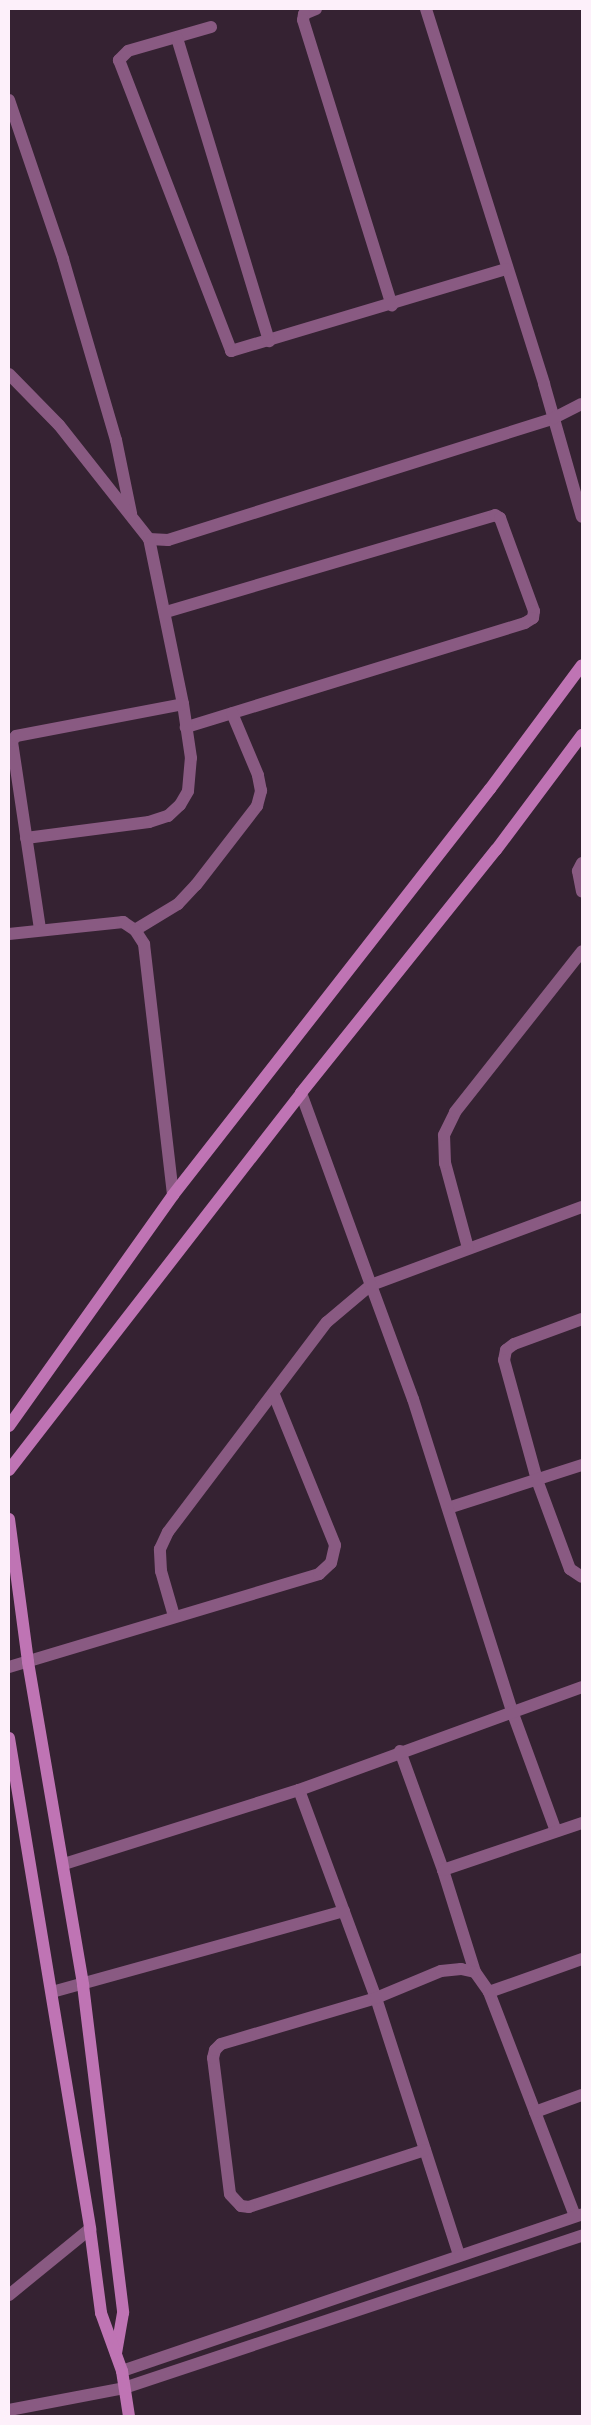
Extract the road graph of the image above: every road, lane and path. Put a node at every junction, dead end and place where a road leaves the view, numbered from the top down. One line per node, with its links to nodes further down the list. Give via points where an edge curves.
1 (316, 9): 7 (street, via 304,14 303,20)
2 (426, 9): 6 (street)
3 (211, 27): 4 (street)
4 (177, 38): 8 (street); 8 (street, via 128,51 120,60 228,348 235,352)
5 (9, 100): 12 (street, via 63,259 116,440)
6 (506, 269): 7 (street); 11 (street)
7 (392, 305): 8 (street)
8 (269, 341)
9 (9, 374): 12 (street, via 59,425)
10 (582, 404): 11 (street)
11 (554, 418): 13 (street); 14 (street, via 168,540)
12 (132, 516): 14 (street)
13 (582, 517)
14 (149, 539): 15 (street)
15 (166, 612): 17 (street); 18 (street, via 487,515 500,518 534,612 533,618)
16 (582, 665): 29 (street, via 472,813)
17 (183, 704): 19 (street); 21 (street, via 16,736 11,746)
18 (232, 713): 19 (street); 25 (street, via 258,775 261,791 257,806 178,904)
19 (186, 727): 21 (street, via 191,758 188,791 168,816 149,822)
20 (582, 734): 28 (street, via 496,850)
21 (26, 838): 24 (street)
22 (582, 863): 23 (street, via 578,871)
23 (582, 892)
24 (40, 929): 25 (street, via 123,922); 26 (street)
25 (135, 930): 29 (street, via 144,944)
26 (9, 934)
27 (582, 951): 31 (street, via 456,1112 444,1136 445,1163)
28 (301, 1093): 32 (street); 37 (street)
29 (173, 1195): 35 (street)
30 (582, 1207): 31 (street)
31 (468, 1248): 32 (street)
32 (371, 1285): 34 (street, via 327,1322); 39 (street)
33 (582, 1319): 38 (street, via 514,1344 506,1350 504,1360)
34 (274, 1395): 42 (street, via 168,1532 160,1550 161,1571); 42 (street, via 335,1545 332,1563 319,1574)
35 (9, 1426)
36 (582, 1465): 38 (street)
37 (9, 1470)
38 (538, 1480): 39 (street); 41 (street, via 570,1568)
39 (448, 1508): 46 (street)
40 (9, 1519): 43 (street)
41 (582, 1577)
42 (174, 1616): 43 (street)
43 (28, 1662): 44 (street); 52 (street)
44 (9, 1667)
45 (582, 1687): 46 (street)
46 (512, 1710): 48 (street); 51 (street)
47 (9, 1738): 58 (street)
48 (400, 1751): 49 (street); 53 (street)
49 (299, 1790): 52 (street); 54 (street)
50 (582, 1822): 51 (street)
51 (556, 1831): 53 (street)
52 (64, 1864): 57 (street)
53 (443, 1870): 56 (street)
54 (344, 1912): 57 (street); 60 (street)
55 (582, 1959): 59 (street)
56 (475, 1972): 59 (street); 60 (street, via 461,1968 441,1971)
57 (83, 1985): 58 (street); 69 (street, via 123,2313)
58 (52, 1992): 65 (street)
59 (489, 1992): 62 (street)
60 (376, 1998): 63 (street); 63 (street, via 221,2044 215,2050 213,2058 230,2194 234,2202 249,2207)
61 (582, 2095): 62 (street)
62 (535, 2112): 64 (street)
63 (425, 2150): 67 (street)
64 (578, 2215): 67 (street)
65 (90, 2229): 68 (street); 69 (street, via 101,2313)
66 (582, 2236): 71 (street)
67 (459, 2255): 70 (street)
68 (9, 2295)
69 (116, 2353): 70 (street)
70 (122, 2371): 71 (street)
71 (124, 2388): 72 (street); 73 (street)
72 (9, 2410)
73 (129, 2416)

